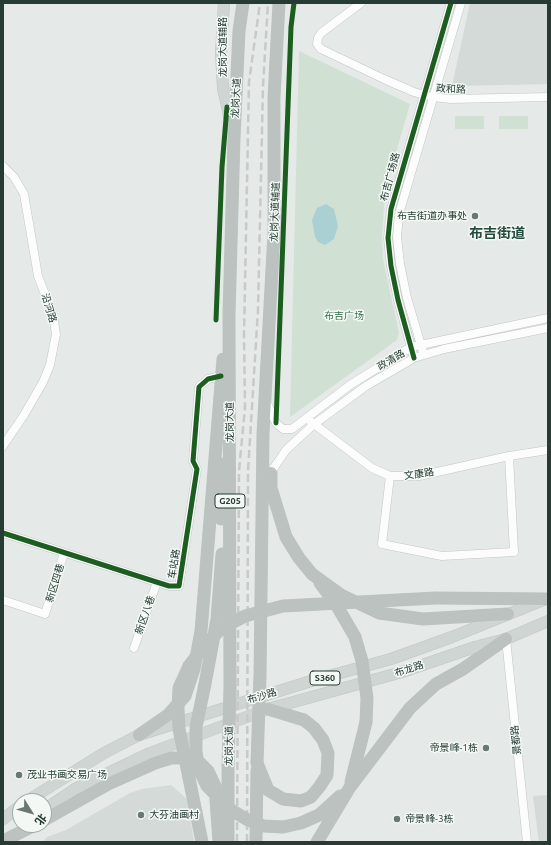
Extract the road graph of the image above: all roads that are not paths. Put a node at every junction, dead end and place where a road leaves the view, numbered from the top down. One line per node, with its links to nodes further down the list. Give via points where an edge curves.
1 (224, 3): 10 (main road, 龙岗大道辅路, via 221,53 223,88)
2 (243, 3): 10 (highway, 龙岗大道 / G205, via 239,31)
3 (279, 3): 20 (highway, via 274,97 274,233)
4 (361, 3): 7 (street, 政和路, via 321,33 317,44 321,49)
5 (451, 3): 7 (street, 布吉广场路)
6 (461, 3): 9 (street, 布吉广场路)
7 (423, 95): 9 (street, 政和路); 16 (street, 布吉广场路, via 394,192 388,238 398,300)
8 (548, 97): 9 (street, 政和路)
9 (432, 98): 15 (street, 布吉广场路, via 399,214 397,238 407,298)
10 (234, 138): 12 (highway, 龙岗大道 / G205)
11 (3, 166): 24 (street, 沿河路, via 14,177 24,194 38,276 53,315 56,334 50,365 43,382)
12 (229, 314): 19 (highway); 53 (highway, 龙岗大道 / G205, bridge)
13 (548, 318): 15 (street, 政清路)
14 (548, 328): 17 (street, 政清路)
15 (420, 345): 16 (street, 政清路); 17 (street, 布吉广场路)
16 (411, 347): 18 (street, 布吉广场路); 21 (street, 政清路, via 350,385)
17 (424, 355): 18 (street, 政清路)
18 (414, 358): 22 (street, 政清路, via 366,386)
19 (221, 376): 32 (street, 车站路, via 208,379 199,387 193,461 197,469 181,582 175,587); 40 (highway, via 201,631 194,669 185,696 168,715); 42 (highway, bridge, via 222,568 217,620 196,727 199,769 207,786 231,810 264,826 283,827 319,815)
20 (265, 401): 21 (street, 政清路, via 276,423 284,429 292,430); 23 (highway)
21 (307, 418): 22 (street, 文康路)
22 (313, 425): 27 (street, 政清路, via 286,450); 28 (street, 文康路, via 372,468)
23 (263, 434): 27 (highway); 41 (highway, bridge)
24 (3, 446)
25 (548, 450): 26 (street, 文康路)
26 (509, 456): 28 (street, 文康路, via 419,476); 28 (street, via 514,552 442,556 382,544)
27 (271, 472): 31 (highway, via 271,488 286,537)
28 (390, 476)
29 (3, 534): 30 (street, 车站路)
30 (64, 553): 32 (street, 车站路); 34 (street, 新区四巷, via 45,614)
31 (312, 574): 35 (highway, via 341,595 379,613 423,619); 42 (highway, bridge, via 337,606 355,637 362,661 367,698 366,722)
32 (157, 582): 38 (street, 新区八巷)
33 (547, 599): 35 (main road, S360); 51 (highway, bridge, via 436,598 284,606 245,616 222,628 189,666 179,688 180,729)
34 (3, 600)
35 (508, 614): 40 (main road, 布沙路 / S360, via 391,659)
36 (548, 621): 37 (main road, 布龙路 / S360)
37 (506, 639): 39 (main road, 布龙路 / S360, via 402,672); 42 (highway, via 436,684 410,708); 56 (street, 景都路)
38 (134, 648)
39 (268, 709): 41 (highway, via 304,720 314,728 323,740 328,754 327,775 311,797 300,801 283,799 268,790); 44 (main road, 布沙路 / S360, via 150,753 75,789)
40 (139, 735): 43 (main road, 布沙路 / S360, via 104,753)
41 (257, 763): 54 (highway)
42 (350, 787): 55 (highway)
43 (40, 793)
44 (52, 805)
45 (12, 812): 47 (main road)
46 (52, 816): 52 (highway, via 108,784 155,763 171,758 187,758 199,762 208,771 215,786)
47 (3, 819)
48 (12, 833): 50 (main road)
49 (19, 833): 50 (highway)
50 (3, 841)
51 (202, 842)
52 (219, 842)
53 (228, 842)
54 (256, 842)
55 (317, 842)
56 (527, 842)

